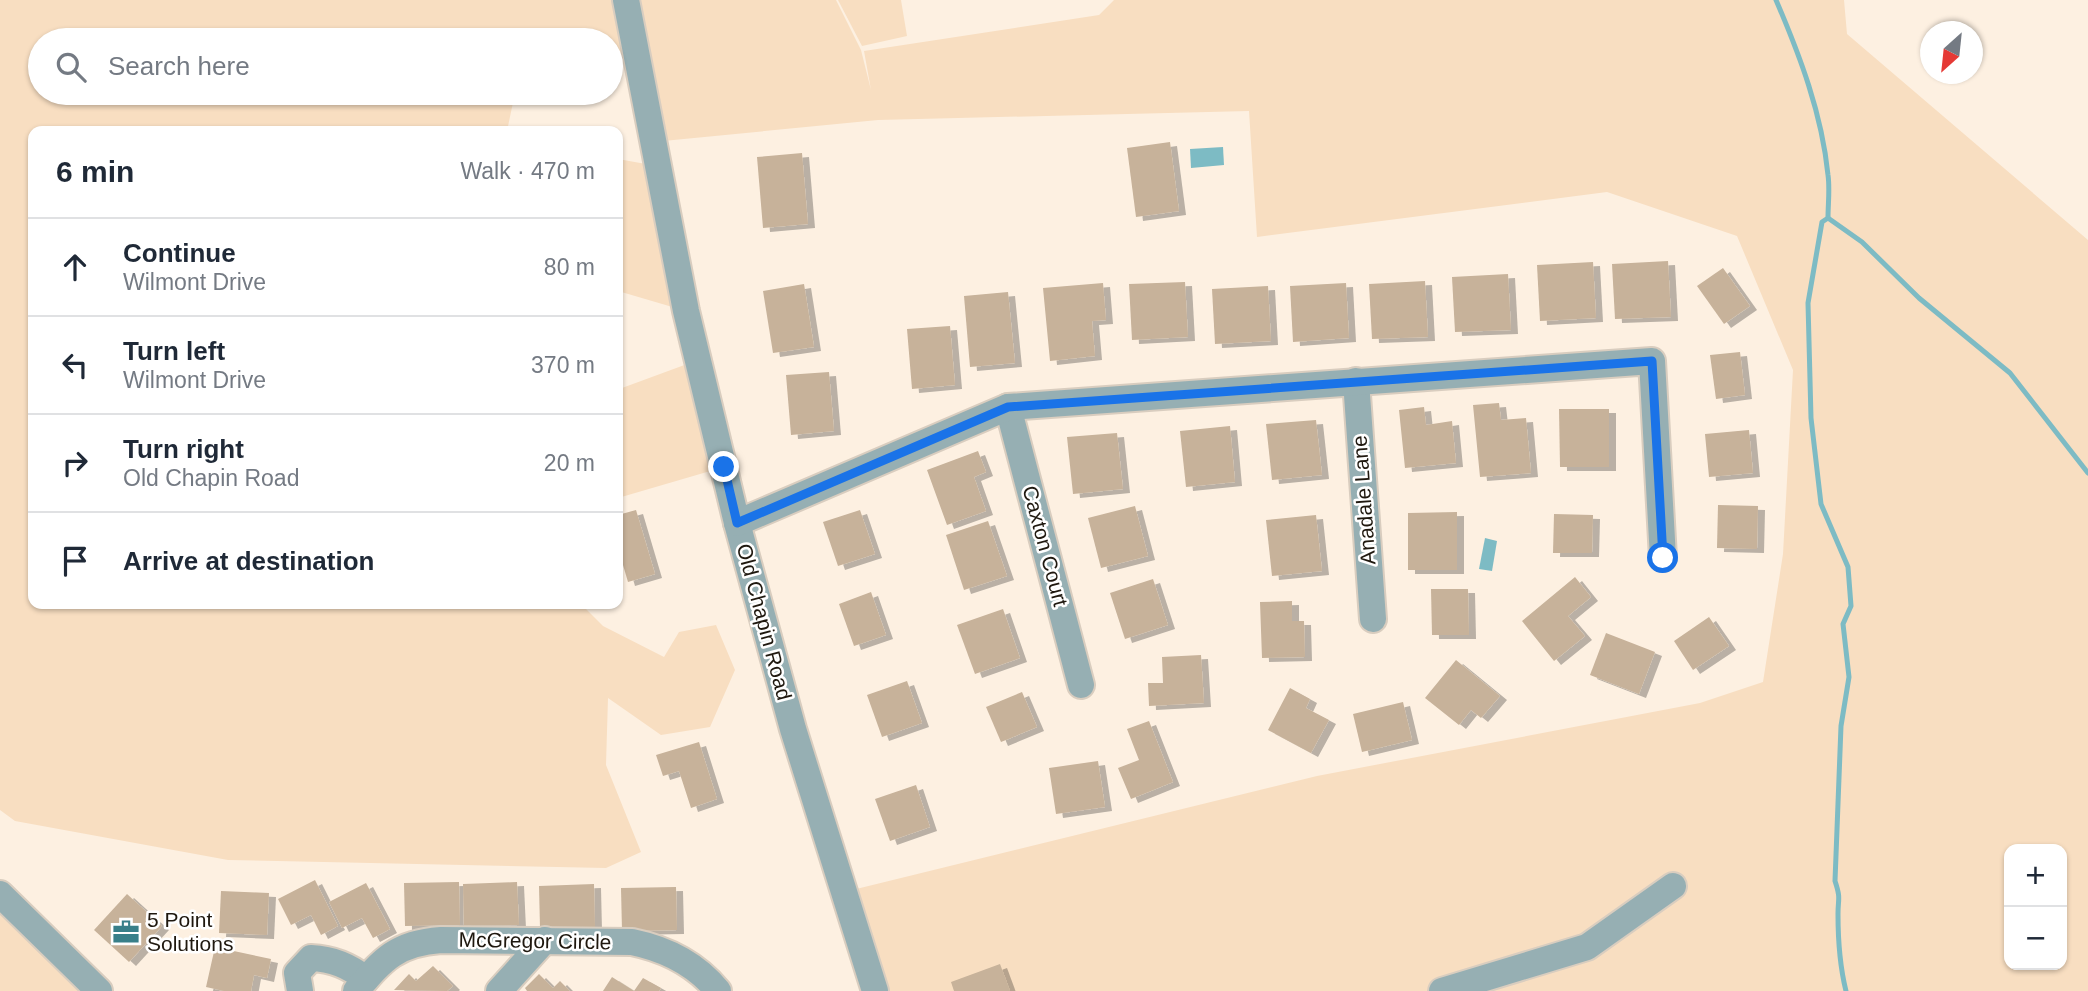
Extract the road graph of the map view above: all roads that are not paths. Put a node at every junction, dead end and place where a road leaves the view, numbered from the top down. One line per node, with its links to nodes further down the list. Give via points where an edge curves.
1 (626, 0): 4 (street, Old Chapin Road, via 686,311)
2 (1356, 381): 3 (street); 5 (street, via 1652,361); 6 (street, Anadale Lane)
3 (1008, 407): 4 (street); 7 (street, Caxton Court)
4 (737, 523): 16 (street, Old Chapin Road, via 793,729)
5 (1663, 558)
6 (1373, 619)
7 (1081, 685)
8 (1673, 886): 17 (street, via 1587,947)
9 (0, 894): 12 (street)
10 (545, 940): 11 (street, McGregor Circle, via 425,941 396,951); 14 (street); 15 (street, McGregor Circle, via 648,945 690,965)
11 (361, 985): 13 (street, via 357,972 328,959 311,958 297,973)
12 (99, 991)
13 (300, 991)
14 (499, 991)
15 (718, 991)
16 (875, 991)
17 (1443, 991)

